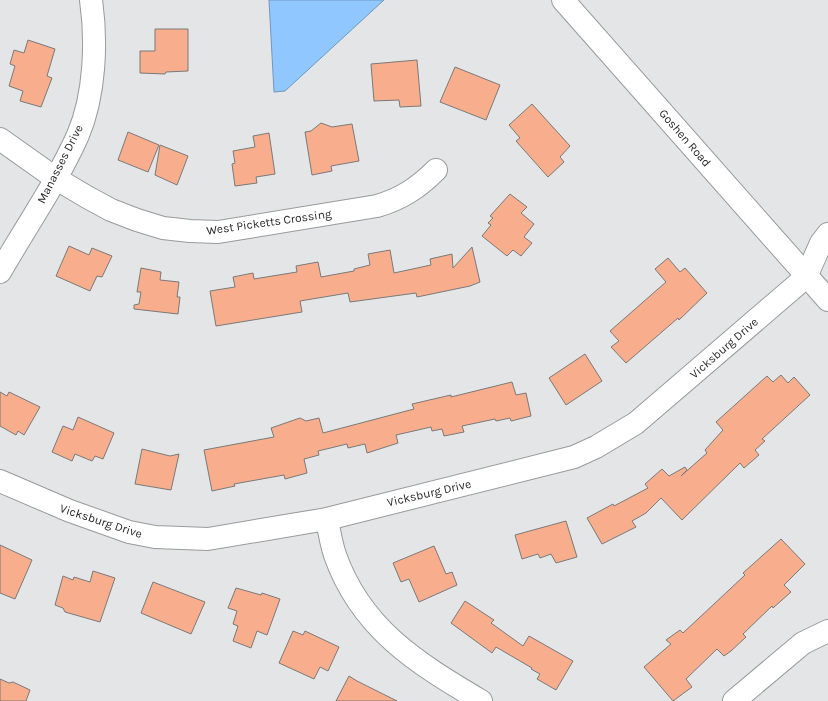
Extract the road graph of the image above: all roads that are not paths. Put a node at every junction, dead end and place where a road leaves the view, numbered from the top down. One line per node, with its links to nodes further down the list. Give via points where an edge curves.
1 (91, 0): 5 (street, Manasses Drive, via 94,51 86,107 78,134)
2 (564, 0): 9 (street, Goshen Road)
3 (0, 139): 5 (street, West Picketts Crossing)
4 (436, 170): 5 (street, West Picketts Crossing, via 410,193 378,206 218,232 163,228 136,220 111,210)
5 (55, 178): 8 (street, Manasses Drive)
6 (828, 234): 9 (street, via 821,243)
7 (828, 271): 9 (street)
8 (0, 272)
9 (806, 277): 10 (street); 11 (street, Goshen Road); 13 (street, Vicksburg Drive, via 636,423 596,447 552,463)
10 (828, 284)
11 (828, 300)
12 (0, 481): 13 (street, Vicksburg Drive, via 70,511 129,532 155,537 208,539)
13 (327, 519): 15 (street, via 343,576 368,615 413,659)
14 (828, 631): 16 (street, via 803,643)
15 (481, 701)
16 (734, 701)

